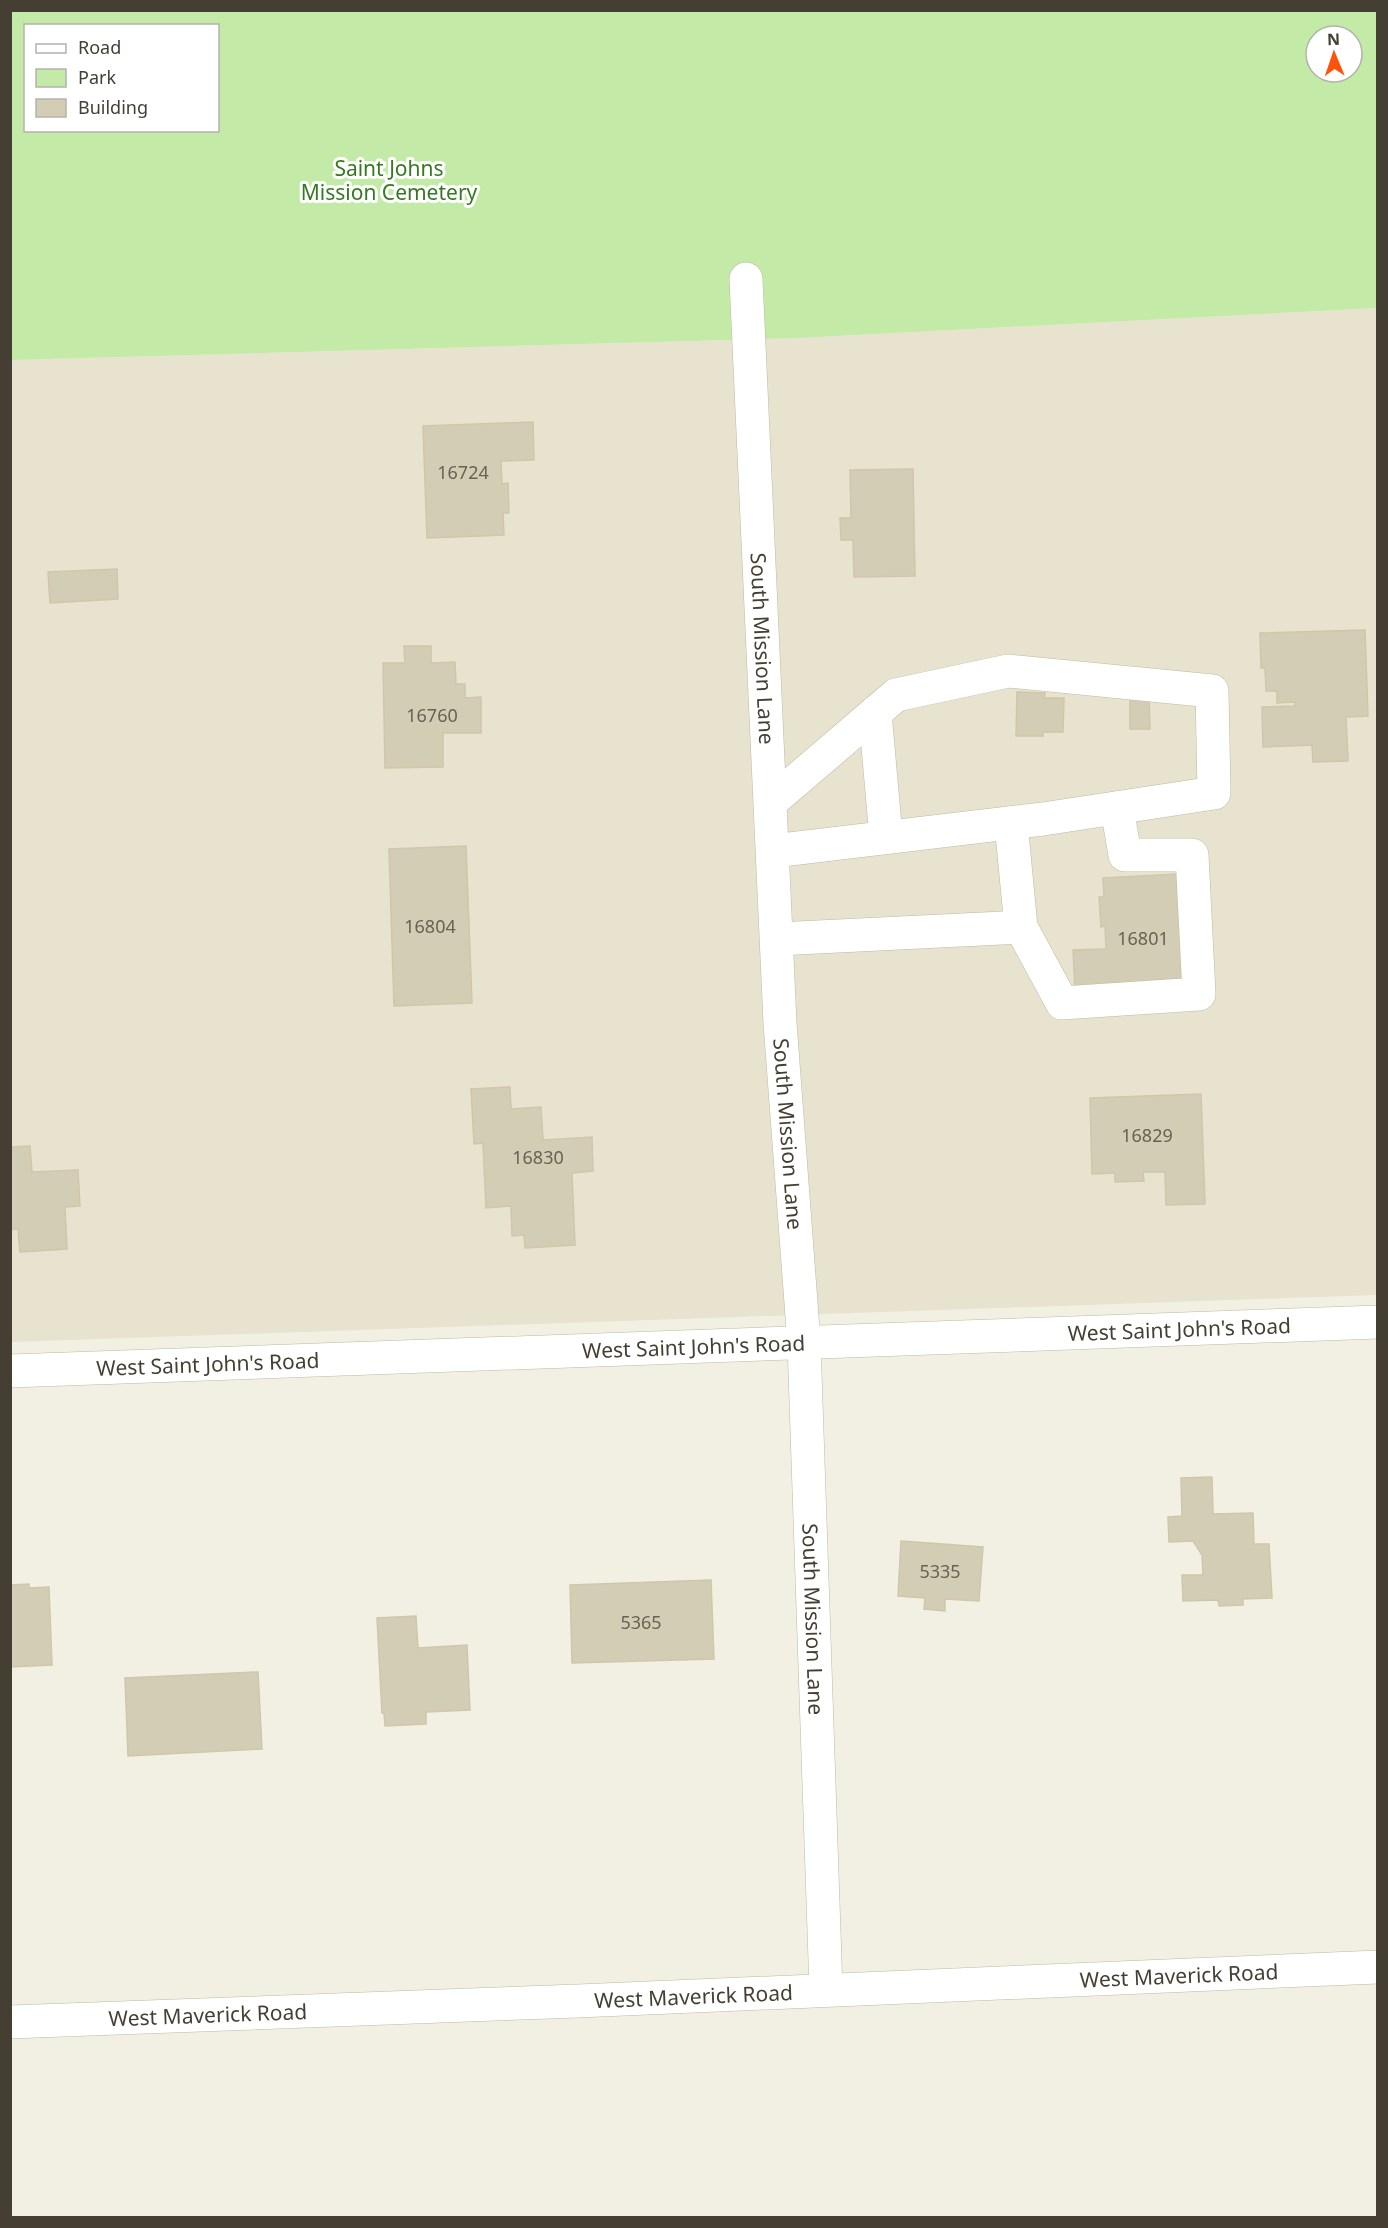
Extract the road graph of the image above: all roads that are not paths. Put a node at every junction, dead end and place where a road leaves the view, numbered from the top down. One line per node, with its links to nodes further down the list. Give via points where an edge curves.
1 (746, 279): 3 (street, South Mission Lane)
2 (875, 713): 3 (street); 4 (street, via 896,695 1008,671 1212,691 1214,793); 6 (street)
3 (771, 802): 7 (street, South Mission Lane)
4 (1117, 808): 5 (street); 8 (street, via 1125,855 1192,855 1199,994 1062,1003)
5 (1011, 823): 6 (street); 8 (street)
6 (886, 837): 7 (street)
7 (773, 851): 9 (street, South Mission Lane)
8 (1021, 927): 9 (street)
9 (777, 939): 11 (street, South Mission Lane)
10 (1377, 1322): 11 (street, West Saint John's Road)
11 (804, 1343): 12 (street, West Saint John's Road); 14 (street, South Mission Lane)
12 (10, 1371)
13 (1377, 1967): 14 (street, West Maverick Road)
14 (826, 1990): 15 (street, West Maverick Road)
15 (10, 2022)

